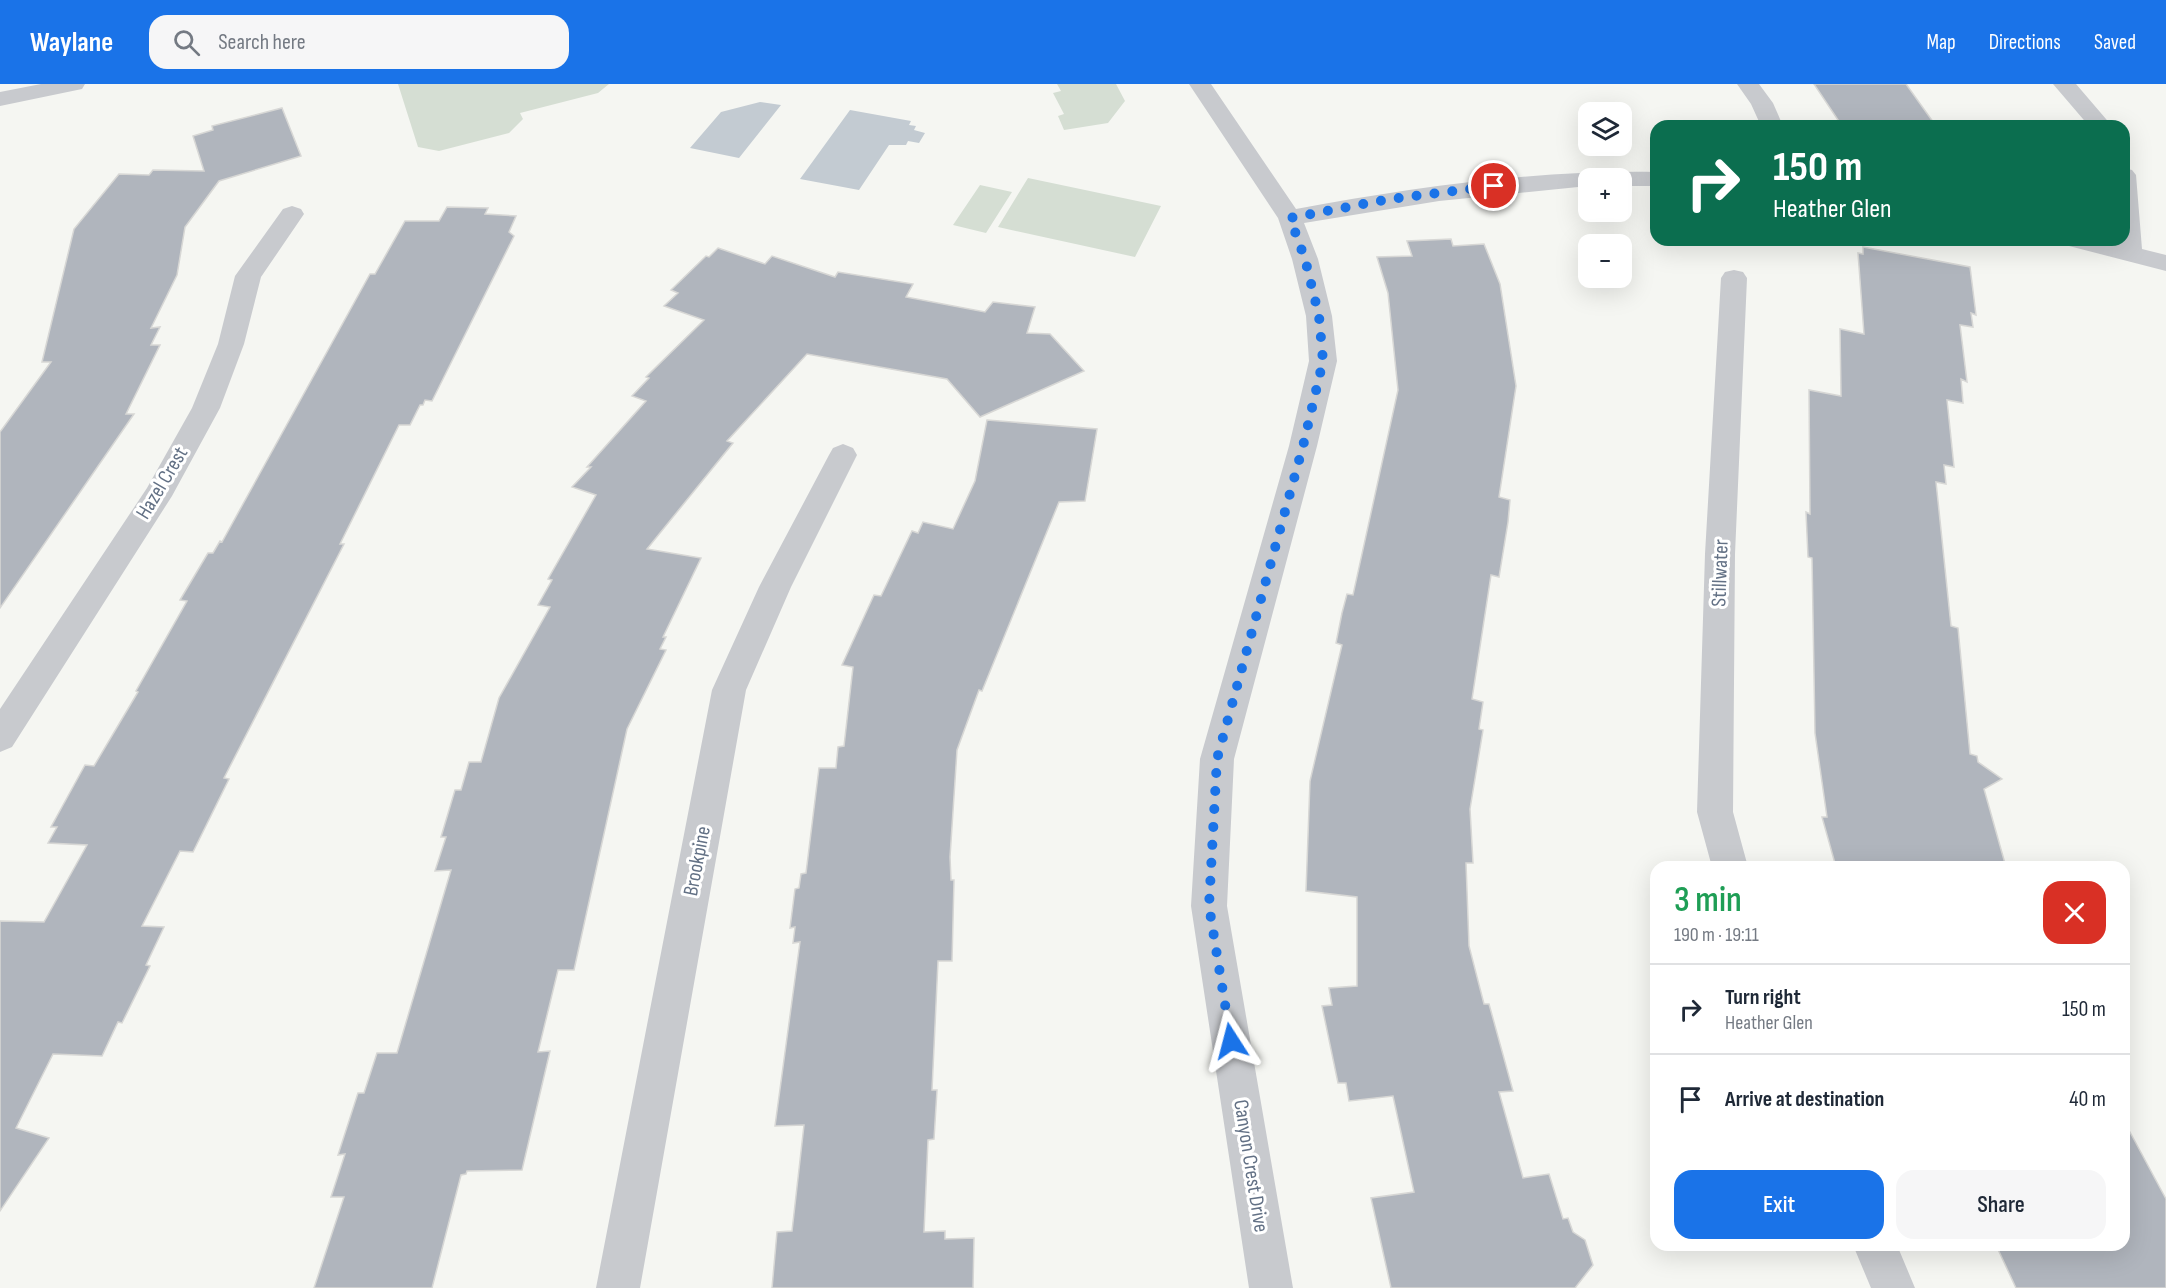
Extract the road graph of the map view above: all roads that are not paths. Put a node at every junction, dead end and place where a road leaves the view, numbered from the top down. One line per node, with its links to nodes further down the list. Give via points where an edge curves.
1 (74, 84): 5 (street)
2 (1200, 84): 12 (street, Canyon Crest Drive)
3 (1748, 84): 6 (street)
4 (2064, 84): 7 (street)
5 (0, 99)
6 (1769, 120)
7 (2097, 120)
8 (1632, 178): 9 (street)
9 (1650, 178)
10 (1578, 180): 12 (street, via 1390,199)
11 (292, 214): 19 (street, Hazel Crest, via 248,276 231,344 206,408 157,496)
12 (1290, 218): 23 (street, Canyon Crest Drive, via 1319,316 1323,361 1217,759 1209,906)
13 (2104, 246): 15 (street)
14 (2130, 246): 15 (street)
15 (2130, 252): 16 (street)
16 (2166, 263)
17 (1734, 278): 20 (street, Stillwater, via 1720,554 1715,812)
18 (843, 455): 22 (street, Brookpine, via 775,587 729,690)
19 (0, 737)
20 (1728, 861)
21 (1878, 1251): 24 (street)
22 (618, 1288)
23 (1271, 1288)
24 (1893, 1288)

